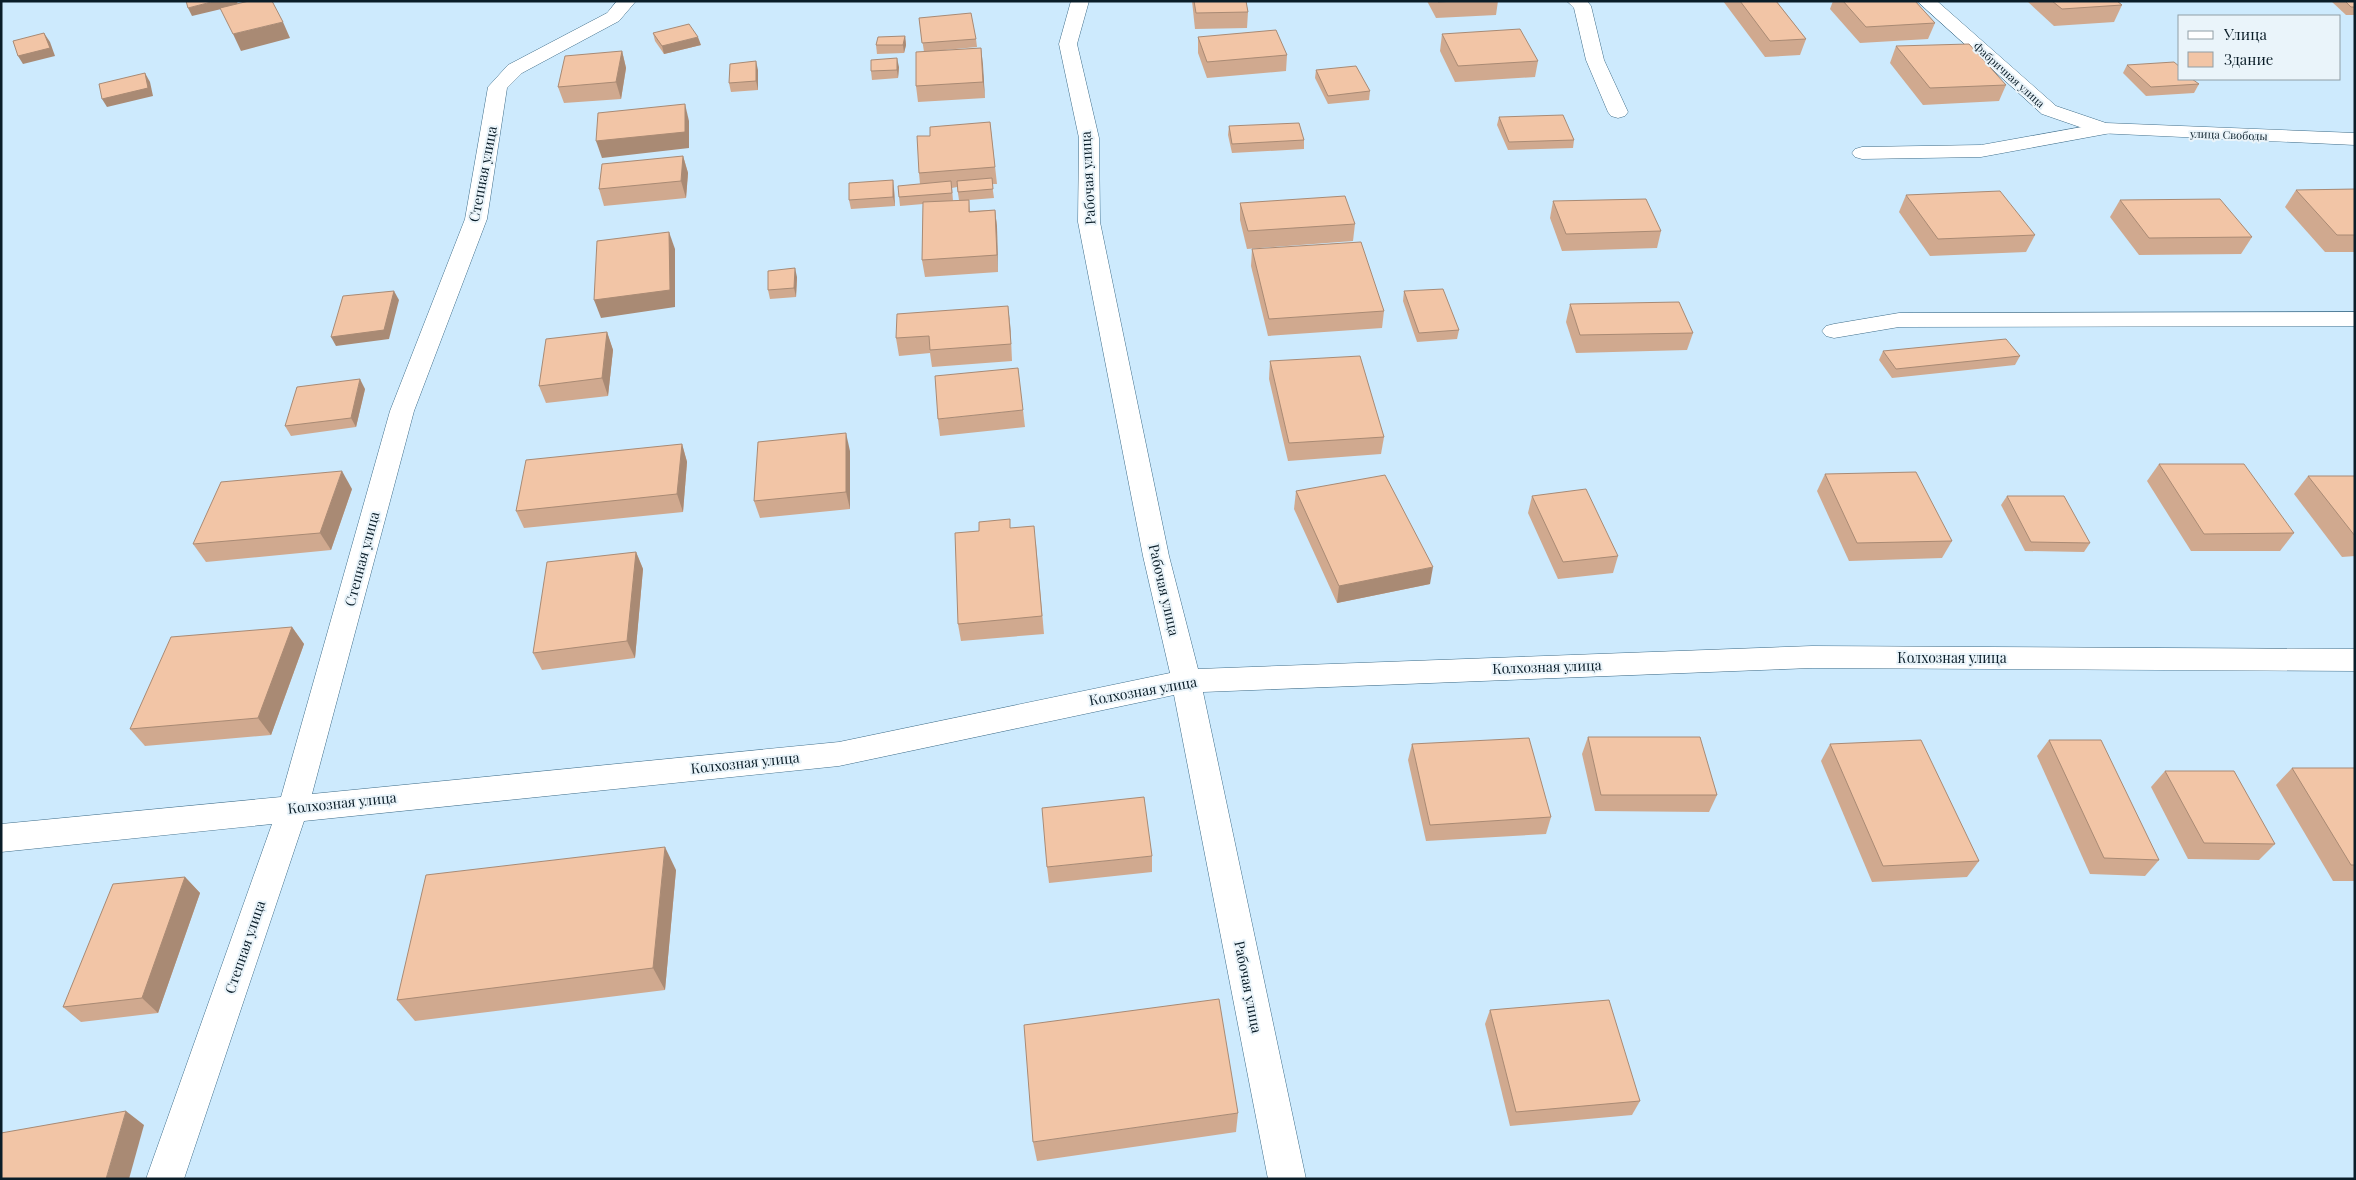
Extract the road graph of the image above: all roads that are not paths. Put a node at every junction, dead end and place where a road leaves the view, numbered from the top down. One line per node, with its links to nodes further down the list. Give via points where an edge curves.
1 (627, 1): 13 (street, Степная улица, via 613,17 515,69 498,87 476,219 402,411)
2 (1576, 1): 5 (street, via 1582,6 1595,60)
3 (1926, 1): 6 (street, Фабричная улица, via 2049,110)
4 (1081, 2): 12 (street, Рабочая улица, via 1068,44 1089,138 1089,222 1156,556)
5 (1618, 112)
6 (2104, 129): 7 (street, улица Свободы); 8 (street, via 1980,151)
7 (2355, 139)
8 (1862, 153)
9 (2355, 319): 10 (street, via 1899,320)
10 (1834, 331)
11 (2355, 660): 12 (street, Колхозная улица, via 1812,657)
12 (1186, 681): 13 (street, Колхозная улица, via 839,754); 16 (street, Рабочая улица)
13 (294, 808): 14 (street, Колхозная улица); 15 (street, Степная улица)
14 (1, 838)
15 (165, 1179)
16 (1287, 1179)

